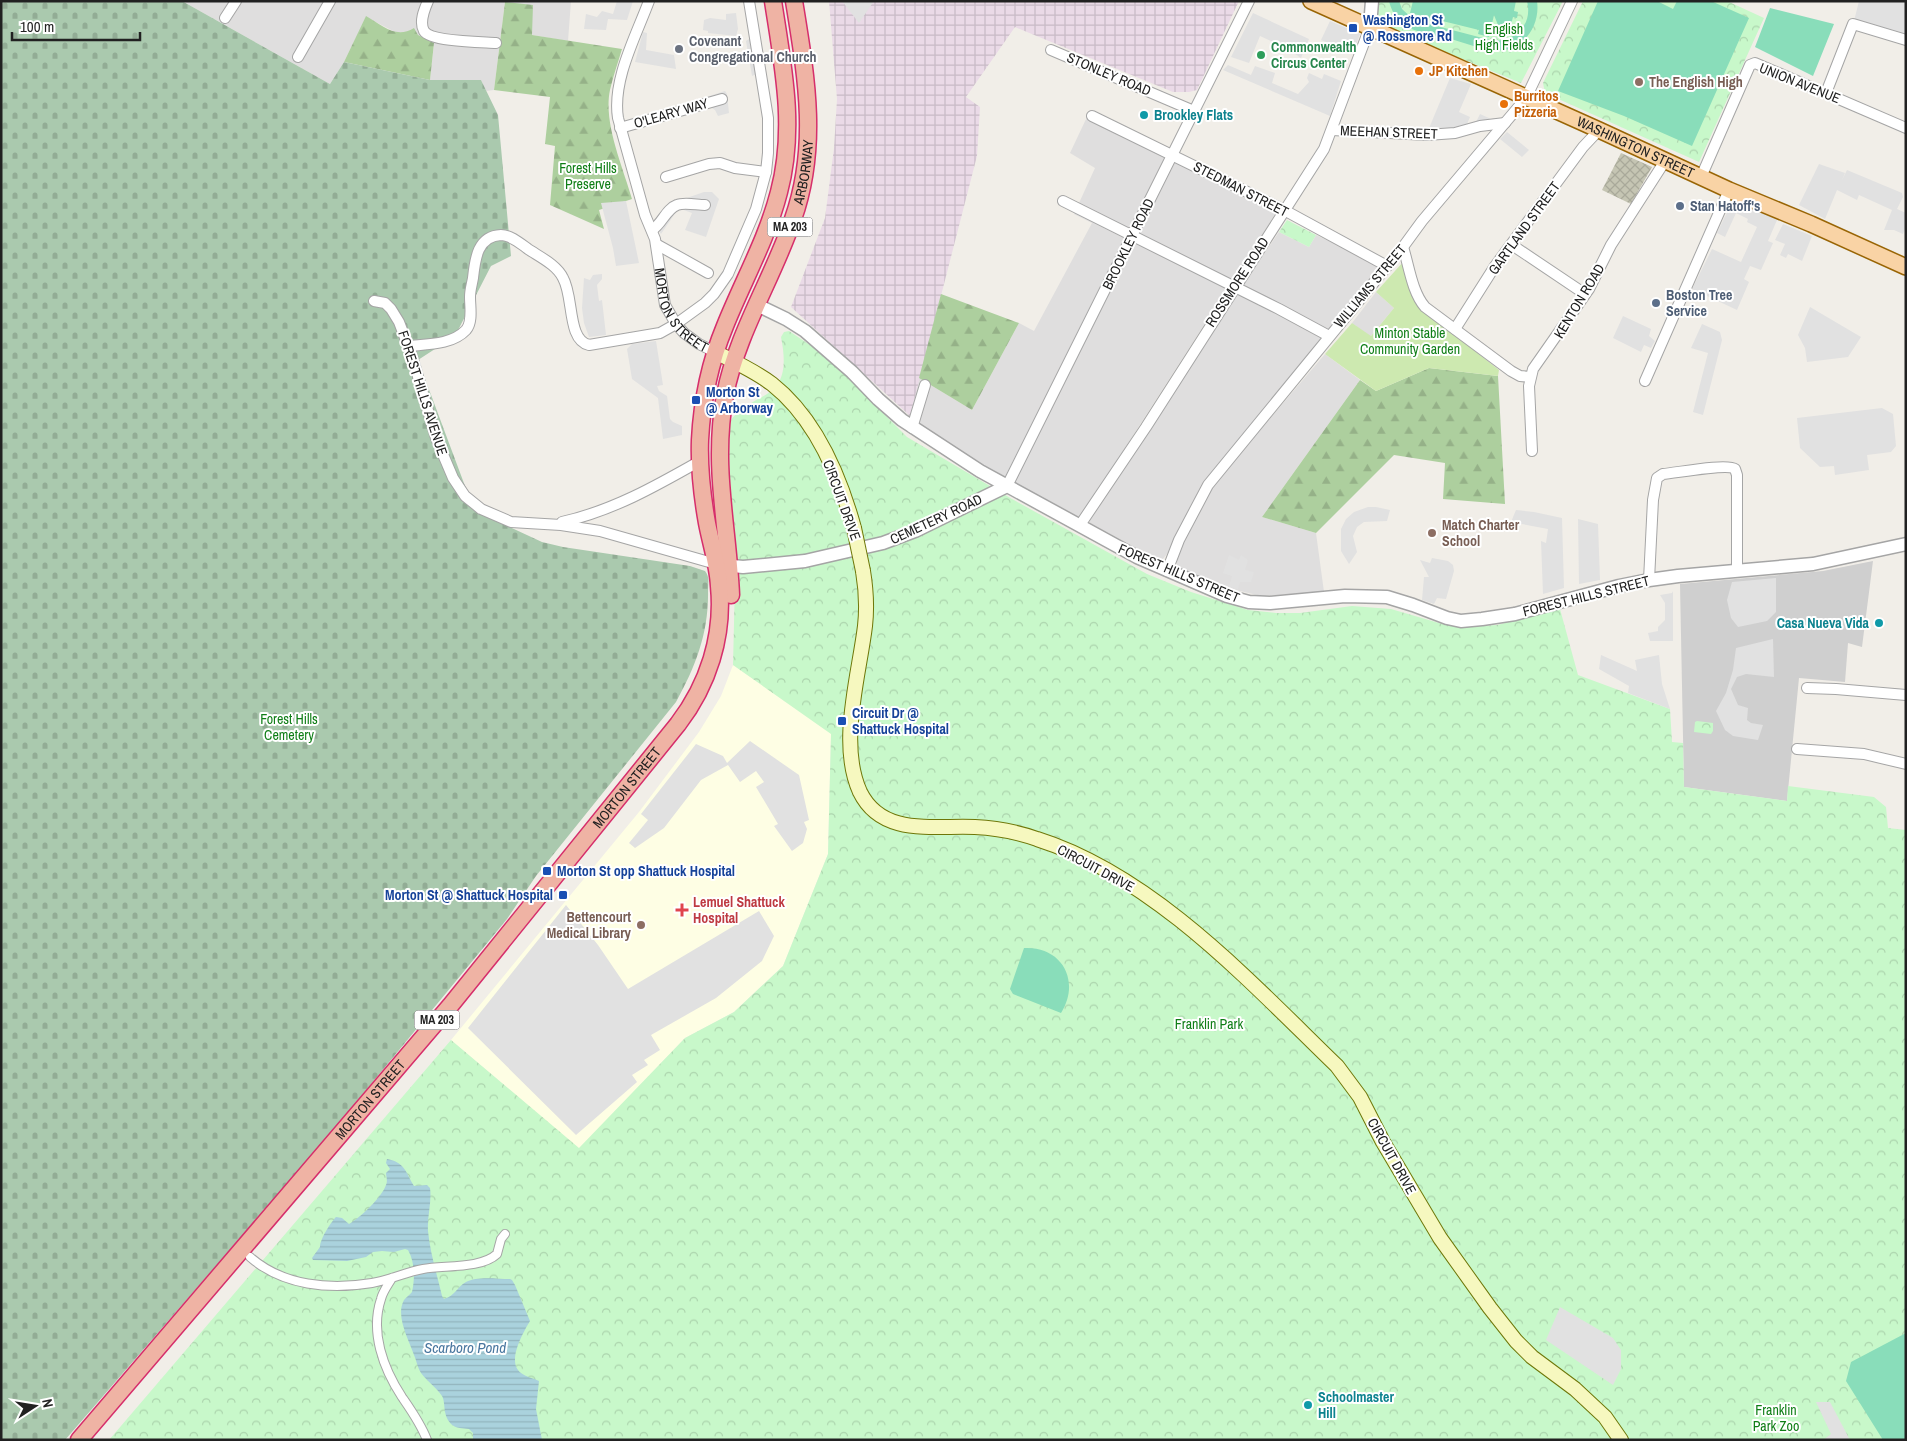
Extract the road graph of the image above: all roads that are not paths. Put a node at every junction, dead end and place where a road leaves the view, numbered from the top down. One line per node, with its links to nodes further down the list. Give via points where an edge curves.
1 (236, 1): 12 (street)
2 (330, 1): 17 (street)
3 (428, 1): 15 (street, via 422,18 423,29 431,36)
4 (649, 1): 24 (street, MORTON STREET, via 619,84 616,104)
5 (749, 1): 30 (street, via 768,118)
6 (773, 1): 53 (highway, ARBORWAY / MA 203, via 787,90 786,155 770,222)
7 (794, 1): 48 (highway, ARBORWAY / MA 203, via 807,89 807,161 794,218)
8 (1249, 1): 21 (street, BROOKLEY ROAD)
9 (1311, 1): 13 (main road, WASHINGTON STREET)
10 (1372, 1): 13 (street)
11 (1572, 1): 19 (street, WILLIAMS STREET)
12 (225, 18)
13 (1370, 27): 19 (main road, WASHINGTON STREET); 26 (street, ROSSMORE ROAD)
14 (1906, 40): 18 (street, via 1853,24)
15 (496, 43)
16 (1051, 50): 21 (street, STONLEY ROAD)
17 (298, 57)
18 (1826, 93): 25 (street, UNION AVENUE); 32 (street, UNION AVENUE, via 1766,67 1755,63 1750,65)
19 (1526, 98): 23 (street, WILLIAMS STREET); 27 (main road, WASHINGTON STREET)
20 (722, 99): 24 (street, O'LEARY WAY)
21 (1194, 111): 28 (street, BROOKLEY ROAD)
22 (1092, 116): 28 (street, STEDMAN STREET)
23 (1505, 123): 26 (street, MEEHAN STREET, via 1427,135); 41 (street, WILLIAMS STREET)
24 (620, 128): 37 (street, MORTON STREET)
25 (1906, 128)
26 (1332, 130): 36 (street, ROSSMORE ROAD, via 1324,149)
27 (1599, 130): 29 (main road, WASHINGTON STREET); 40 (street, GARTLAND STREET, via 1583,147)
28 (1173, 155): 36 (street, STEDMAN STREET); 38 (street, BROOKLEY ROAD)
29 (1665, 160): 32 (main road, WASHINGTON STREET); 46 (street, KENTON ROAD, via 1611,245)
30 (766, 172): 31 (street, via 720,163); 49 (street, via 752,222 728,274 705,303)
31 (666, 177)
32 (1701, 177): 33 (main road, WASHINGTON STREET)
33 (1729, 190): 43 (main road, WASHINGTON STREET); 56 (street)
34 (1063, 201): 38 (street)
35 (705, 205): 37 (street, via 675,205)
36 (1284, 210): 42 (street, STEDMAN STREET); 45 (street, ROSSMORE ROAD)
37 (652, 230): 39 (street, MORTON STREET)
38 (1133, 236): 45 (street); 61 (street, BROOKLEY ROAD)
39 (656, 244): 44 (street); 49 (street, MORTON STREET, via 665,305)
40 (1512, 245): 46 (street); 50 (street, GARTLAND STREET)
41 (1404, 247): 42 (street, WILLIAMS STREET); 50 (street, via 1420,302 1434,316)
42 (1386, 266): 51 (street, WILLIAMS STREET)
43 (1906, 267)
44 (708, 273)
45 (1234, 287): 51 (street); 63 (street, ROSSMORE ROAD)
46 (1585, 294): 55 (street, KENTON ROAD)
47 (374, 301): 52 (street, FOREST HILLS AVENUE, via 385,303 391,309)
48 (756, 305): 54 (highway, ARBORWAY / MA 203); 58 (street, FOREST HILLS STREET, via 805,331)
49 (676, 324): 52 (street, via 653,335 583,344 574,332 570,296 564,278 558,270 513,238 502,235 480,246 474,260 467,329 448,341); 53 (street, MORTON STREET, via 689,337)
50 (1455, 329): 55 (street, via 1511,371 1520,376)
51 (1329, 336): 66 (street, WILLIAMS STREET, via 1208,485 1179,540)
52 (408, 346): 62 (street, FOREST HILLS AVENUE, via 436,438 452,478 465,496 481,509 511,522)
53 (716, 352): 54 (main road, CIRCUIT DRIVE); 60 (highway, MORTON STREET / MA 203, via 704,403)
54 (734, 362): 65 (highway, MORTON STREET / MA 203, via 724,404 719,448); 79 (main road, CIRCUIT DRIVE, bridge, via 772,384 802,415 830,464 854,528 863,571 866,615 852,712 851,746 855,778 870,807 899,824 984,828 1051,844 1131,885 1229,961 1342,1073 1360,1097 1440,1238 1516,1341 1576,1390 1604,1417)
55 (1530, 376): 59 (street)
56 (1645, 381)
57 (925, 385): 58 (street)
58 (912, 428): 61 (street, FOREST HILLS STREET)
59 (1532, 451)
60 (700, 461): 62 (street, FOREST HILLS AVENUE, via 624,502 586,516); 65 (highway, MORTON STREET / MA 203, via 704,504)
61 (1007, 486): 63 (street, FOREST HILLS STREET); 65 (street, CEMETERY ROAD, via 883,543 805,561 747,567)
62 (546, 524): 65 (street, FOREST HILLS AVENUE, via 614,534)
63 (1080, 525): 66 (street, FOREST HILLS STREET)
64 (1906, 544): 67 (street, FOREST HILLS STREET, via 1813,564)
65 (722, 565): 74 (highway, MORTON STREET / MA 203, via 731,614 727,644 715,682 695,720 459,1011); 76 (highway, MORTON STREET / MA 203, via 716,640 703,682 683,717 450,1006)
66 (1167, 571): 68 (street, FOREST HILLS STREET, via 1249,602 1345,596 1387,597 1461,620 1514,614)
67 (1737, 571): 68 (street, FOREST HILLS STREET); 68 (street, via 1737,475 1736,469 1722,467 1663,474 1657,478)
68 (1649, 580)
69 (1807, 688): 70 (street)
70 (1906, 694)
71 (1797, 749): 72 (street, via 1864,754)
72 (1906, 764)
73 (505, 1234): 75 (street, via 497,1254 490,1259 408,1272)
74 (250, 1257): 75 (street, via 274,1274 331,1287); 77 (highway, MORTON STREET / MA 203)
75 (392, 1278): 78 (street, via 379,1307 377,1328 381,1354 387,1371)
76 (79, 1440)
77 (94, 1440)
78 (427, 1440)
79 (1621, 1440)

